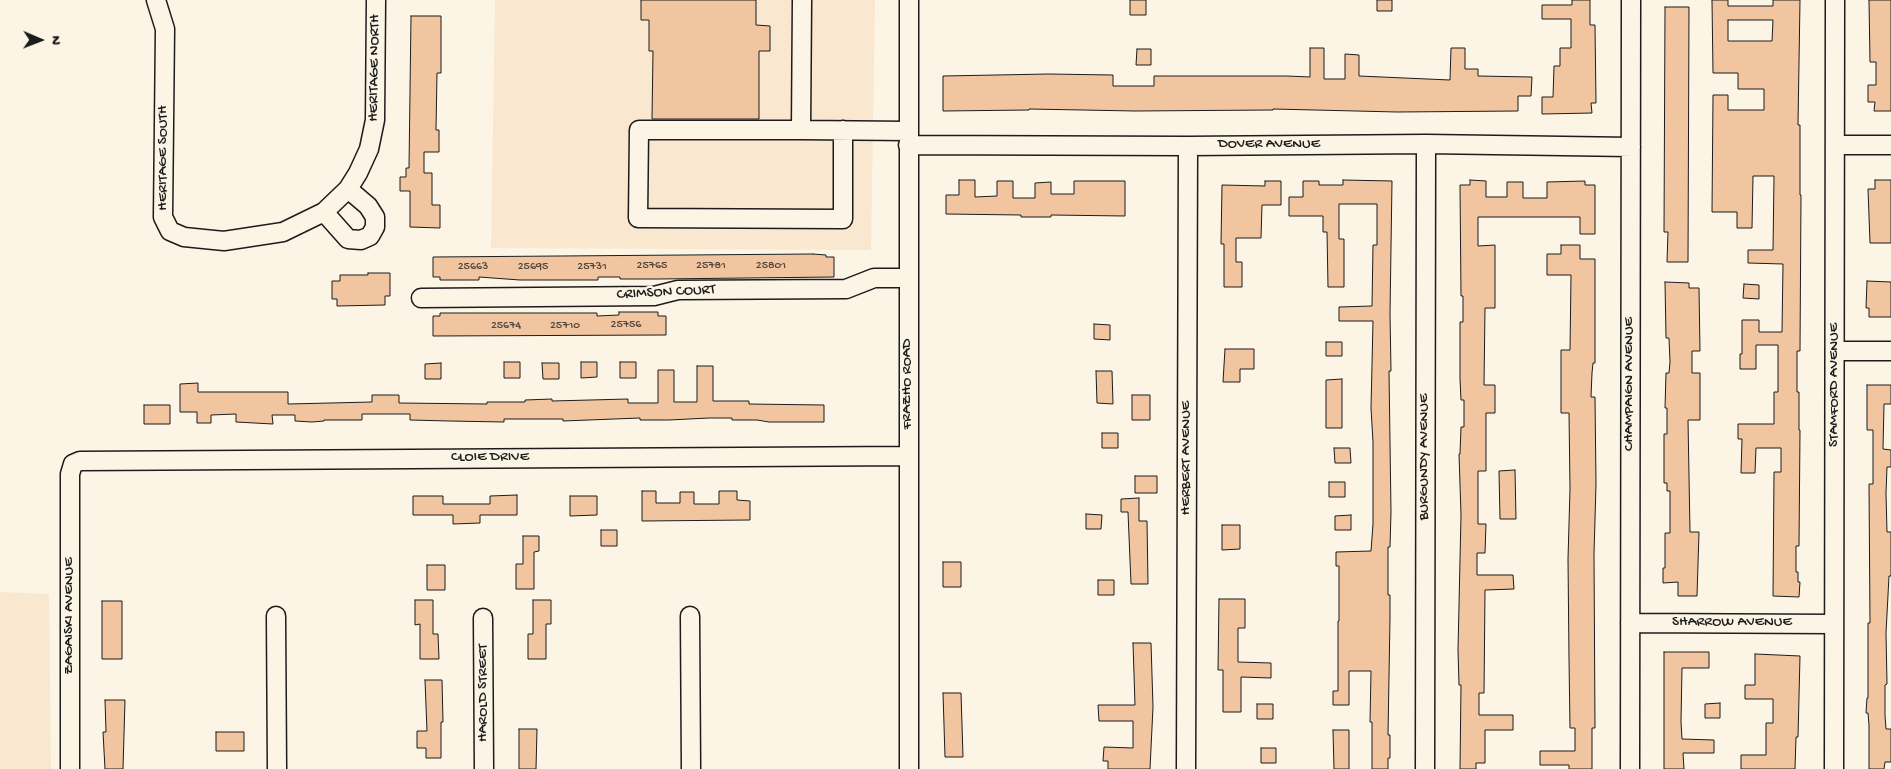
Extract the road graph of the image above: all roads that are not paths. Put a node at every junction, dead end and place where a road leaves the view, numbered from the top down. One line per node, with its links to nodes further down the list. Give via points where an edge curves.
1 (156, 0): 17 (street, HERITAGE SOUTH, via 165,29 163,216 170,230 184,237 224,241)
2 (376, 0): 15 (street, HERITAGE NORTH, via 374,127 366,158)
3 (802, 0): 7 (street)
4 (909, 0): 9 (street, FRAZHO ROAD)
5 (1631, 0): 14 (street, CHAMPAIGN AVENUE)
6 (1835, 0): 11 (street, STAMFORD AVENUE)
7 (801, 130): 8 (street, DOVER AVENUE); 8 (street, DOVER AVENUE, via 639,130 638,218 843,219)
8 (844, 130): 9 (street, DOVER AVENUE)
9 (908, 138): 13 (street, DOVER AVENUE); 18 (street, FRAZHO ROAD)
10 (1426, 144): 13 (street, DOVER AVENUE); 14 (street, DOVER AVENUE); 35 (street, BURGUNDY AVENUE)
11 (1835, 145): 12 (street); 20 (street, STAMFORD AVENUE)
12 (1891, 145)
13 (1188, 146): 34 (street, HERBERT AVENUE)
14 (1630, 147): 27 (street, CHAMPAIGN AVENUE)
15 (348, 189): 16 (street, HERITAGE NORTH); 16 (street, via 368,206 375,217 375,227 370,236 361,240 348,239)
16 (324, 212): 17 (street, HERITAGE NORTH)
17 (283, 232)
18 (908, 278): 19 (street, CRIMSON COURT, via 874,278 846,289 678,290 654,296); 22 (street, FRAZHO ROAD)
19 (421, 298)
20 (1835, 351): 21 (street); 28 (street, STAMFORD AVENUE)
21 (1891, 351)
22 (908, 456): 23 (street, CLOIE DRIVE, via 91,460); 33 (street, FRAZHO ROAD)
23 (73, 464): 29 (street, ZAGAISKI AVENUE, via 70,474)
24 (276, 616): 30 (street)
25 (690, 616): 32 (street)
26 (483, 618): 31 (street, HAROLD STREET)
27 (1630, 623): 28 (street, SHARROW AVENUE); 36 (street, CHAMPAIGN AVENUE)
28 (1834, 624): 37 (street, STAMFORD AVENUE)
29 (70, 769)
30 (277, 769)
31 (484, 769)
32 (691, 769)
33 (908, 769)
34 (1186, 769)
35 (1425, 769)
36 (1630, 769)
37 (1834, 769)

